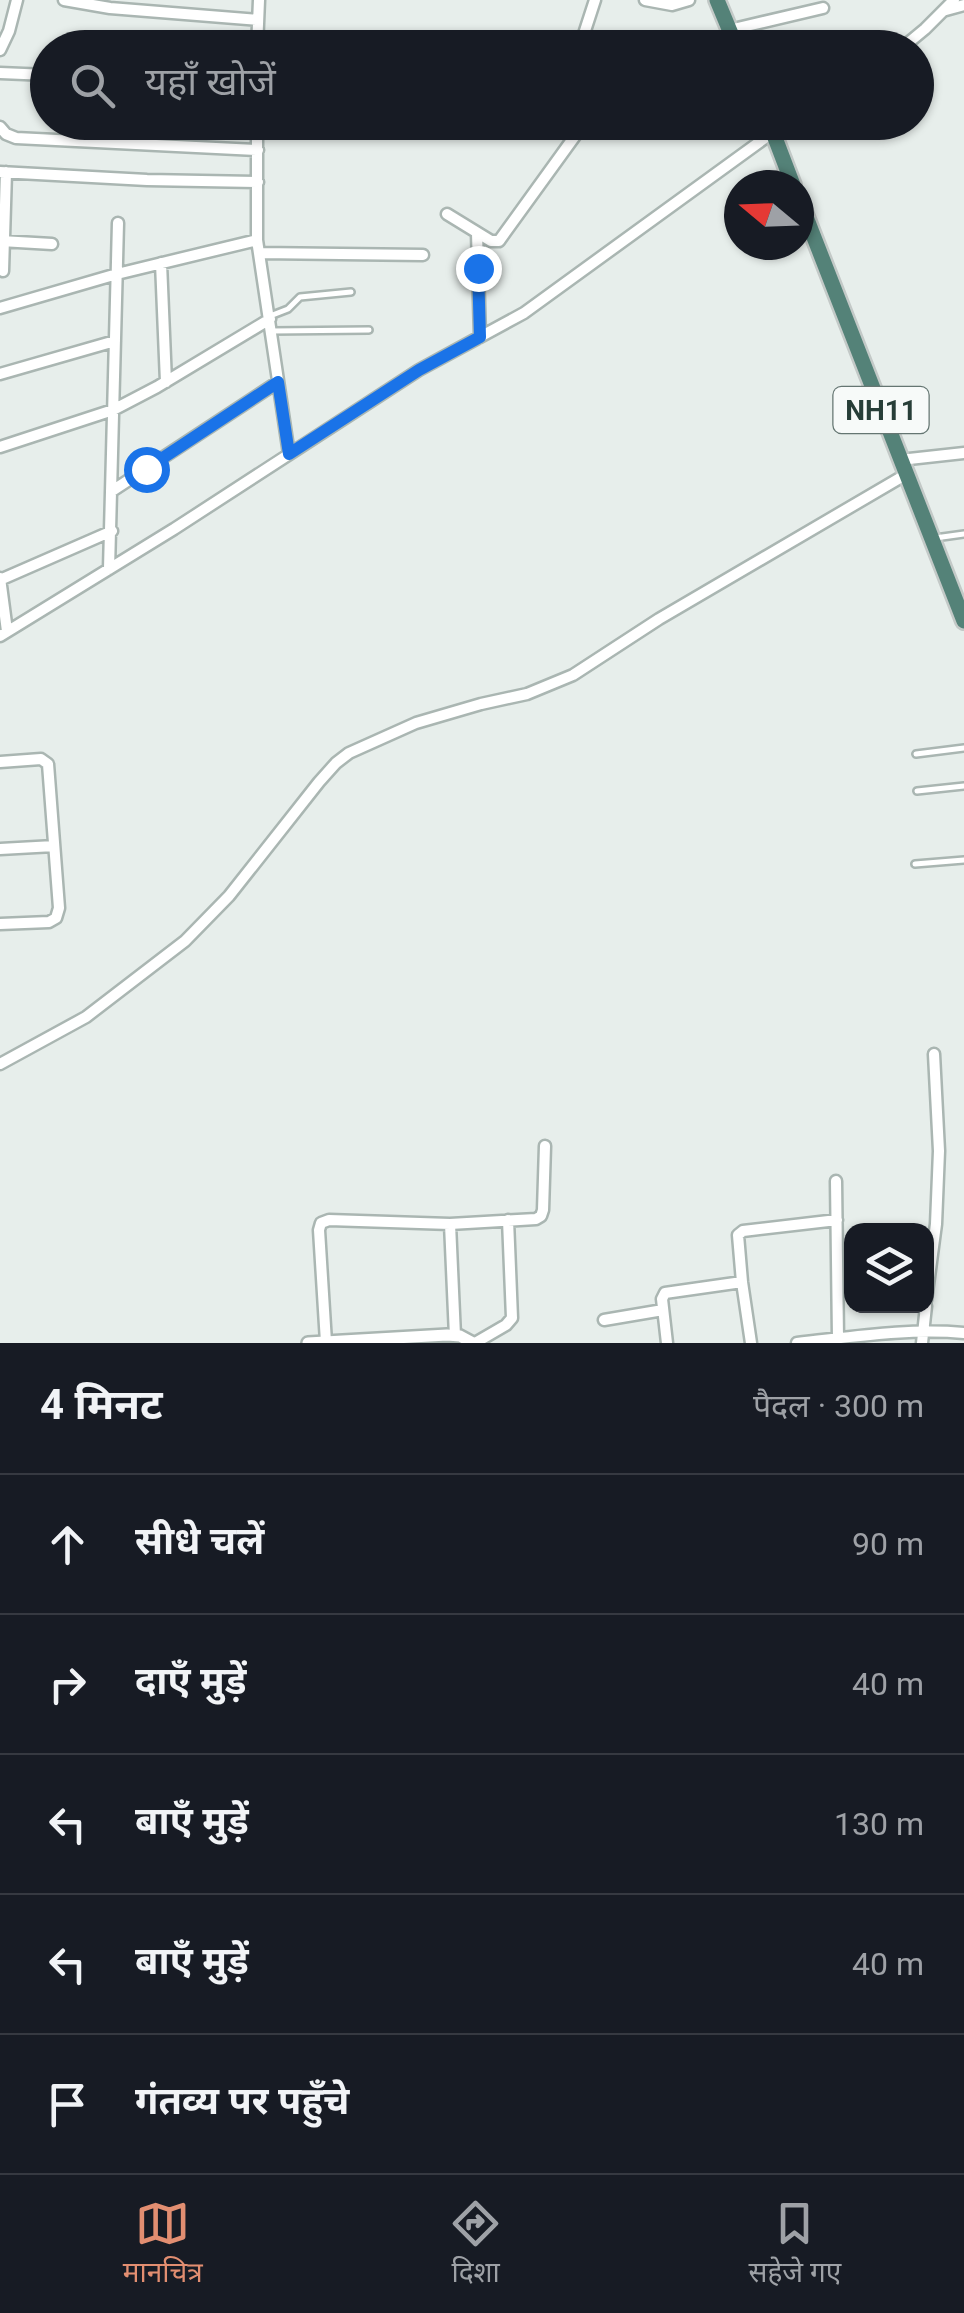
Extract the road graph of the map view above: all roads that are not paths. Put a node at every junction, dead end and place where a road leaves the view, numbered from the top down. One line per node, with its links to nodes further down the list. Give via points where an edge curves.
1 (17, 0): 17 (street)
2 (64, 0): 12 (street)
3 (259, 0): 12 (street)
4 (595, 0): 14 (street)
5 (645, 0): 6 (street)
6 (688, 0)
7 (717, 0): 15 (highway)
8 (954, 0): 11 (street)
9 (964, 4): 11 (street)
10 (823, 8): 15 (street)
11 (944, 10): 16 (street)
12 (258, 20): 13 (street)
13 (258, 30)
14 (585, 30)
15 (729, 30)
16 (925, 30)
17 (0, 50)
18 (0, 72): 19 (street)
19 (30, 74)
20 (0, 127): 21 (street)
21 (30, 139)
22 (56, 140): 27 (street)
23 (258, 140): 27 (street)
24 (572, 140): 33 (street, via 500,239)
25 (757, 140): 47 (street, via 524,313)
26 (780, 140): 28 (highway)
27 (258, 150): 30 (street)
28 (789, 170)
29 (3, 172): 30 (street); 36 (street)
30 (258, 182): 35 (street)
31 (446, 214): 33 (street)
32 (118, 223): 42 (street)
33 (477, 233): 47 (street)
34 (814, 238): 56 (highway, NH11)
35 (257, 240): 38 (street); 40 (street)
36 (2, 242): 37 (street); 41 (street)
37 (52, 244)
38 (259, 252): 39 (street); 45 (street)
39 (423, 256)
40 (162, 263): 42 (street); 50 (street)
41 (3, 271)
42 (117, 274): 44 (street); 48 (street)
43 (351, 292): 45 (lane, via 300,297)
44 (0, 308)
45 (271, 322): 46 (lane); 50 (street); 51 (street)
46 (369, 330)
47 (480, 337): 55 (street)
48 (115, 341): 49 (street); 52 (street)
49 (0, 374)
50 (166, 382): 52 (street)
51 (278, 382): 55 (street); 57 (street)
52 (113, 410): 53 (street); 57 (street)
53 (0, 448)
54 (964, 453): 56 (street)
55 (289, 454): 61 (street)
56 (903, 468): 60 (highway, NH11); 76 (street, via 573,675 527,694 416,722 349,752 185,941 86,1017)
57 (112, 491): 58 (street)
58 (112, 530): 61 (street); 62 (street)
59 (964, 534): 60 (lane)
60 (932, 538): 63 (highway, NH11)
61 (109, 569): 64 (street)
62 (0, 579): 64 (street)
63 (964, 621)
64 (4, 634)
65 (964, 748): 66 (lane)
66 (916, 754)
67 (0, 762): 70 (street, via 47,762)
68 (964, 786): 69 (lane)
69 (917, 791)
70 (54, 846): 71 (street); 74 (street, via 56,918)
71 (0, 850)
72 (964, 860): 73 (lane)
73 (915, 864)
74 (0, 924)
75 (934, 1054): 82 (street)
76 (0, 1064)
77 (545, 1146): 79 (street, via 543,1213)
78 (836, 1181): 80 (street)
79 (508, 1220): 81 (street); 92 (street, via 512,1318)
80 (837, 1220): 83 (street, via 739,1233); 89 (street)
81 (450, 1224): 87 (street); 90 (street, via 321,1223)
82 (934, 1240)
83 (742, 1282): 84 (street, via 665,1292); 94 (street)
84 (663, 1310): 85 (street); 93 (street)
85 (604, 1320)
86 (964, 1333): 88 (street)
87 (455, 1336): 90 (street); 92 (street)
88 (922, 1337): 89 (street)
89 (838, 1338): 95 (street)
90 (326, 1342): 91 (street)
91 (308, 1343)
92 (474, 1343)
93 (667, 1343)
94 (751, 1343)
95 (797, 1343)

